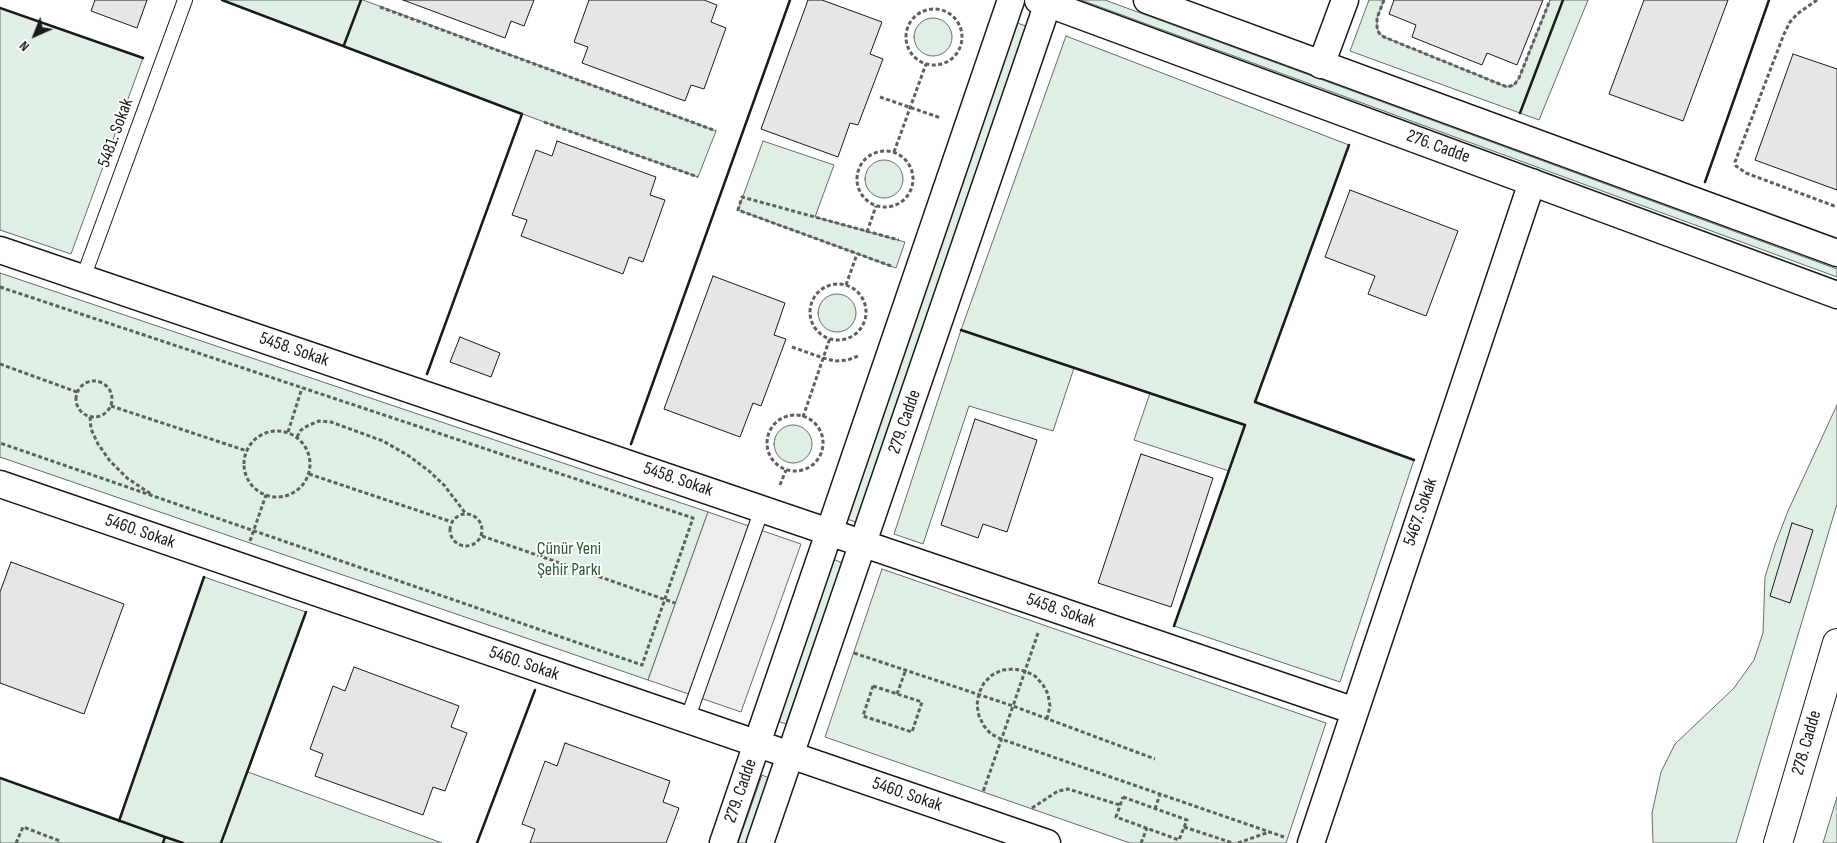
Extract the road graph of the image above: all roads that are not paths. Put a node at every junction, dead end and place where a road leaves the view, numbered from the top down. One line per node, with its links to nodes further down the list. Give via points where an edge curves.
1 (185, 0): 10 (lane, 5481. Sokak)
2 (1011, 0): 14 (street, 279. Cadde)
3 (1147, 0): 6 (street, 276. Cadde)
4 (1345, 0): 6 (street)
5 (1045, 1): 7 (street, 276. Cadde); 15 (street, 279. Cadde)
6 (1321, 65): 9 (street, 276. Cadde)
7 (1532, 182): 11 (street, 276. Cadde); 18 (street, 5467. Sokak)
8 (0, 250): 10 (street, 5458. Sokak)
9 (1837, 253)
10 (83, 278): 13 (street, 5458. Sokak)
11 (1837, 295)
12 (0, 484): 19 (street, 5460. Sokak)
13 (762, 509): 14 (street, 5458. Sokak); 19 (lane)
14 (830, 532): 15 (street, 5458. Sokak); 20 (street, 279. Cadde)
15 (863, 543): 18 (street, 5458. Sokak); 21 (street, 279. Cadde)
16 (1837, 643): 17 (street, 278. Cadde)
17 (1830, 689): 26 (street, 278. Cadde)
18 (1355, 711): 22 (street, 5467. Sokak)
19 (686, 720): 20 (street, 5460. Sokak)
20 (757, 744): 21 (street, 5460. Sokak); 23 (street, 279. Cadde)
21 (790, 755): 24 (street, 279. Cadde); 25 (street, 5460. Sokak)
22 (1299, 840)
23 (723, 843)
24 (760, 843)
25 (1047, 843)
26 (1778, 843)

